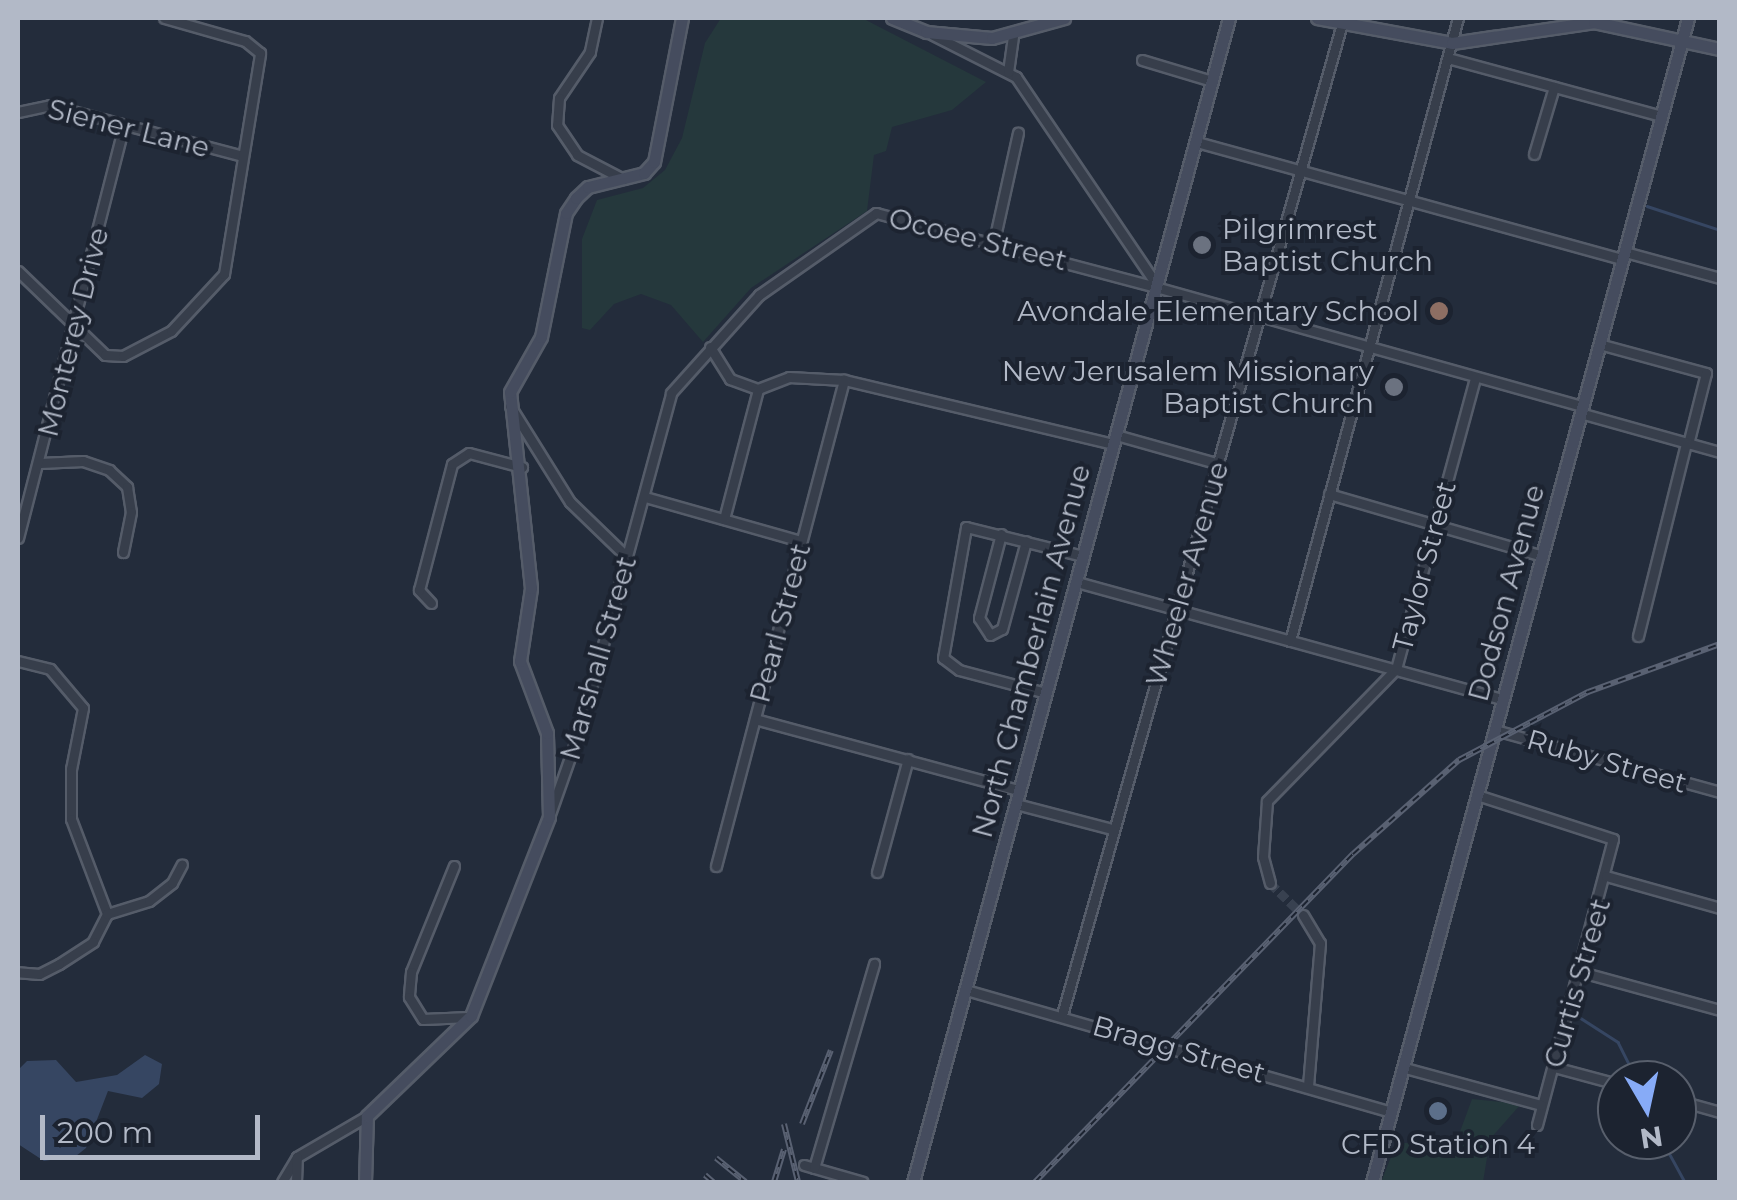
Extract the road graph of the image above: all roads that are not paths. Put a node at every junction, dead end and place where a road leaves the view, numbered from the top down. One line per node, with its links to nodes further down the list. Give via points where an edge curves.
1 (164, 18): 27 (street, via 245,41 260,53)
2 (597, 18): 29 (street, via 590,52 559,98 557,125 576,155)
3 (682, 18): 29 (street, via 654,162)
4 (892, 18): 11 (street)
5 (1064, 18): 12 (street)
6 (1229, 18): 19 (street, North Chamberlain Avenue)
7 (1316, 18): 10 (street)
8 (1458, 18): 14 (street)
9 (1688, 18): 13 (street, Dodson Avenue)
10 (1342, 22): 14 (street); 28 (street, Wheeler Avenue)
11 (926, 32): 12 (street); 18 (street)
12 (1013, 36): 18 (street)
13 (1682, 40): 14 (street, via 1594,22); 15 (street); 22 (street, Dodson Avenue)
14 (1452, 42): 16 (street)
15 (1720, 48)
16 (1448, 58): 20 (street); 30 (street)
17 (1142, 60): 19 (street)
18 (1012, 74): 35 (street)
19 (1212, 82): 25 (street, North Chamberlain Avenue)
20 (1554, 87): 22 (street); 26 (street)
21 (18, 110): 23 (street, Siener Lane, via 50,104)
22 (1661, 116): 32 (street, Dodson Avenue)
23 (124, 126): 27 (street, Siener Lane); 37 (street, Monterey Drive)
24 (1018, 133): 31 (street)
25 (1197, 142): 28 (street); 35 (street, North Chamberlain Avenue)
26 (1534, 154)
27 (239, 155): 37 (street, via 224,274 201,306 123,356 104,355)
28 (1302, 173): 30 (street); 36 (street, Wheeler Avenue)
29 (623, 179): 44 (street, via 588,187 566,213 541,337 514,382)
30 (1410, 202): 32 (street); 40 (street)
31 (994, 241): 35 (street, Ocoee Street); 39 (street, Ocoee Street, via 876,213 759,295)
32 (1624, 256): 34 (street); 38 (street, Dodson Avenue)
33 (18, 271): 37 (street)
34 (1720, 278)
35 (1159, 288): 36 (street, Ocoee Street); 46 (street, North Chamberlain Avenue)
36 (1262, 318): 40 (street, Ocoee Street); 50 (street, Wheeler Avenue)
37 (74, 327): 49 (street, Monterey Drive)
38 (1600, 344): 45 (street, Dodson Avenue); 47 (street, via 1706,373)
39 (710, 347): 43 (street, via 730,378); 53 (street, Ocoee Street, via 671,393)
40 (1369, 350): 41 (street, Ocoee Street); 52 (street)
41 (1476, 378): 45 (street, Ocoee Street); 55 (street, Taylor Street)
42 (844, 380): 43 (street, via 789,377); 46 (street); 58 (street, Pearl Street)
43 (758, 389): 54 (street)
44 (510, 405): 51 (street); 61 (street, via 570,502)
45 (1581, 410): 47 (street, Ocoee Street); 63 (street, Dodson Avenue)
46 (1114, 440): 50 (street); 62 (street, North Chamberlain Avenue)
47 (1687, 444): 48 (street, Ocoee Street); 67 (street)
48 (1720, 452)
49 (40, 463): 57 (street, Monterey Drive); 60 (street, via 83,461 109,470 127,487 131,512)
50 (1220, 464): 66 (street, Wheeler Avenue)
51 (522, 466): 65 (street, via 469,454 452,464 420,590); 80 (street, via 531,588 520,662 547,733)
52 (1329, 494): 55 (street); 68 (street)
53 (645, 497): 54 (street); 61 (street, Marshall Street)
54 (724, 519): 58 (street)
55 (1436, 522): 63 (street); 70 (street, Taylor Street)
56 (1001, 534): 59 (street); 59 (street, via 979,618 990,634 1002,629); 71 (street, via 966,527 943,658 960,670)
57 (18, 538)
58 (802, 541): 73 (street, Pearl Street)
59 (1026, 541): 62 (street)
60 (123, 552)
61 (626, 556): 80 (street, Marshall Street, via 580,729)
62 (1083, 556): 64 (street, North Chamberlain Avenue)
63 (1542, 556): 72 (street, Dodson Avenue)
64 (1078, 582): 66 (street); 71 (street, North Chamberlain Avenue)
65 (431, 603)
66 (1177, 610): 68 (street); 81 (street, Wheeler Avenue)
67 (1638, 636)
68 (1290, 640): 70 (street)
69 (18, 661): 89 (street, via 50,669 83,708 70,769 71,818)
70 (1396, 669): 72 (street); 87 (street, Taylor Street, via 1267,802 1263,857)
71 (1046, 693): 76 (street, North Chamberlain Avenue)
72 (1503, 700): 74 (street, Dodson Avenue)
73 (754, 719): 75 (street); 84 (street, Pearl Street)
74 (1495, 730): 77 (street, Ruby Street); 78 (street, Dodson Avenue)
75 (908, 759): 76 (street); 85 (street)
76 (1019, 790): 79 (street, North Chamberlain Avenue)
77 (1720, 792)
78 (1477, 795): 86 (street, Curtis Street, via 1613,840); 99 (street, Dodson Avenue)
79 (1016, 804): 81 (street); 94 (street, North Chamberlain Avenue)
80 (548, 817): 96 (street)
81 (1112, 829): 97 (street, Wheeler Avenue)
82 (182, 864): 89 (street, via 150,901)
83 (454, 866): 96 (street, via 411,972 409,997 422,1019)
84 (716, 866)
85 (877, 872)
86 (1606, 876): 88 (street); 93 (street, Curtis Street)
87 (1270, 883)
88 (1720, 908)
89 (107, 914): 92 (street, via 93,942 60,964 39,974)
90 (1303, 916): 101 (street, via 1320,943)
91 (874, 964): 110 (street, via 809,1167)
92 (18, 972)
93 (1581, 972): 95 (street); 98 (street, Curtis Street)
94 (966, 990): 97 (street, Bragg Street); 111 (street, North Chamberlain Avenue)
95 (1720, 1010)
96 (471, 1016): 104 (street)
97 (1062, 1016): 101 (street, Bragg Street)
98 (1554, 1067): 100 (street); 102 (street, Curtis Street)
99 (1405, 1068): 102 (street); 103 (street, Dodson Avenue)
100 (1597, 1079)
101 (1308, 1086): 103 (street, Bragg Street)
102 (1541, 1105): 105 (street, Curtis Street)
103 (1391, 1112): 112 (street, Dodson Avenue)
104 (367, 1116): 106 (street); 109 (street)
105 (1537, 1125)
106 (297, 1156): 107 (street); 108 (street)
107 (282, 1182)
108 (296, 1182)
109 (364, 1182)
110 (863, 1182)
111 (914, 1182)
112 (1372, 1182)

